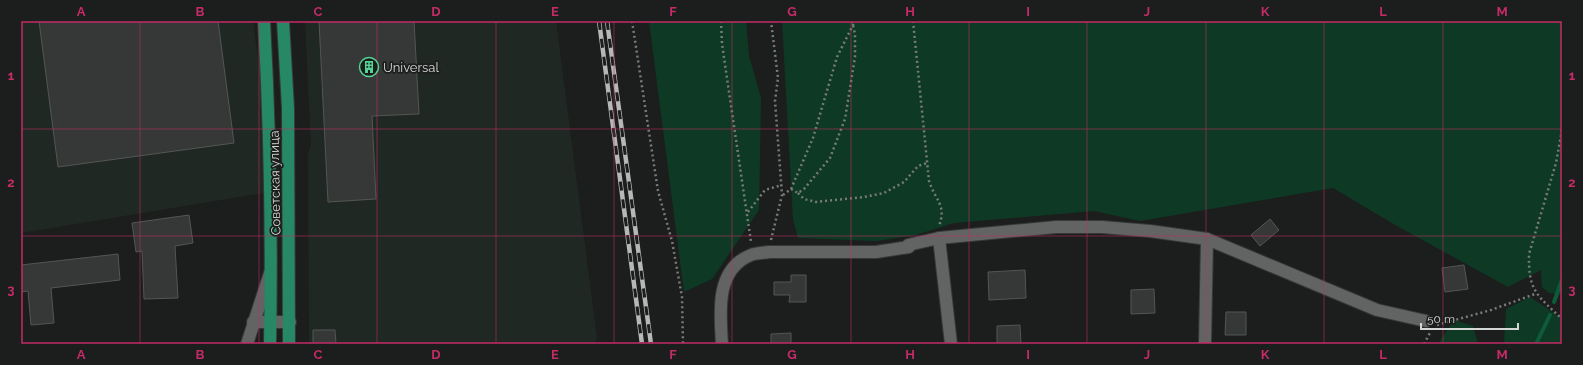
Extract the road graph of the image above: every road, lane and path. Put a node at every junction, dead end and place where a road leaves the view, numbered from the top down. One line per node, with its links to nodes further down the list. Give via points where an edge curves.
1 (264, 21): 21 (main road, Советская улица, via 269,107)
2 (283, 21): 26 (main road, Советская улица, via 288,108)
3 (632, 21): 31 (path, via 658,191 672,241 682,297)
4 (721, 21): 16 (path, via 722,44)
5 (771, 21): 12 (path, via 778,78 775,101)
6 (852, 21): 9 (path)
7 (855, 21): 9 (path)
8 (913, 21): 11 (path)
9 (851, 25): 13 (path, via 837,57 813,138); 14 (path, via 855,34 855,57 845,119 830,158)
10 (1562, 130): 22 (path, via 1556,163 1529,254 1529,270)
11 (927, 163): 14 (path, via 918,166 904,182 884,193 816,202 804,199); 17 (path, via 933,193 943,210 938,229)
12 (782, 185): 15 (path); 16 (path, via 765,190)
13 (791, 189): 14 (path); 15 (path)
14 (798, 193)
15 (782, 195): 19 (path)
16 (748, 212): 20 (path)
17 (939, 238): 18 (street, via 1056,227 1102,227); 19 (street, via 908,245 909,247 876,252); 33 (street)
18 (1207, 239): 27 (street, via 1377,310); 34 (street)
19 (769, 252): 20 (street)
20 (752, 255): 32 (street, via 731,270 723,287 720,309)
21 (271, 268): 24 (street); 25 (main road, Советская улица)
22 (1535, 294): 23 (path); 27 (path, via 1491,310)
23 (1562, 319)
24 (253, 322): 25 (street); 28 (street)
25 (271, 322): 26 (street); 29 (main road, Советская улица)
26 (290, 322): 30 (main road, Советская улица)
27 (1429, 324)
28 (247, 344)
29 (270, 344)
30 (289, 344)
31 (683, 344)
32 (722, 344)
33 (950, 344)
34 (1204, 344)

